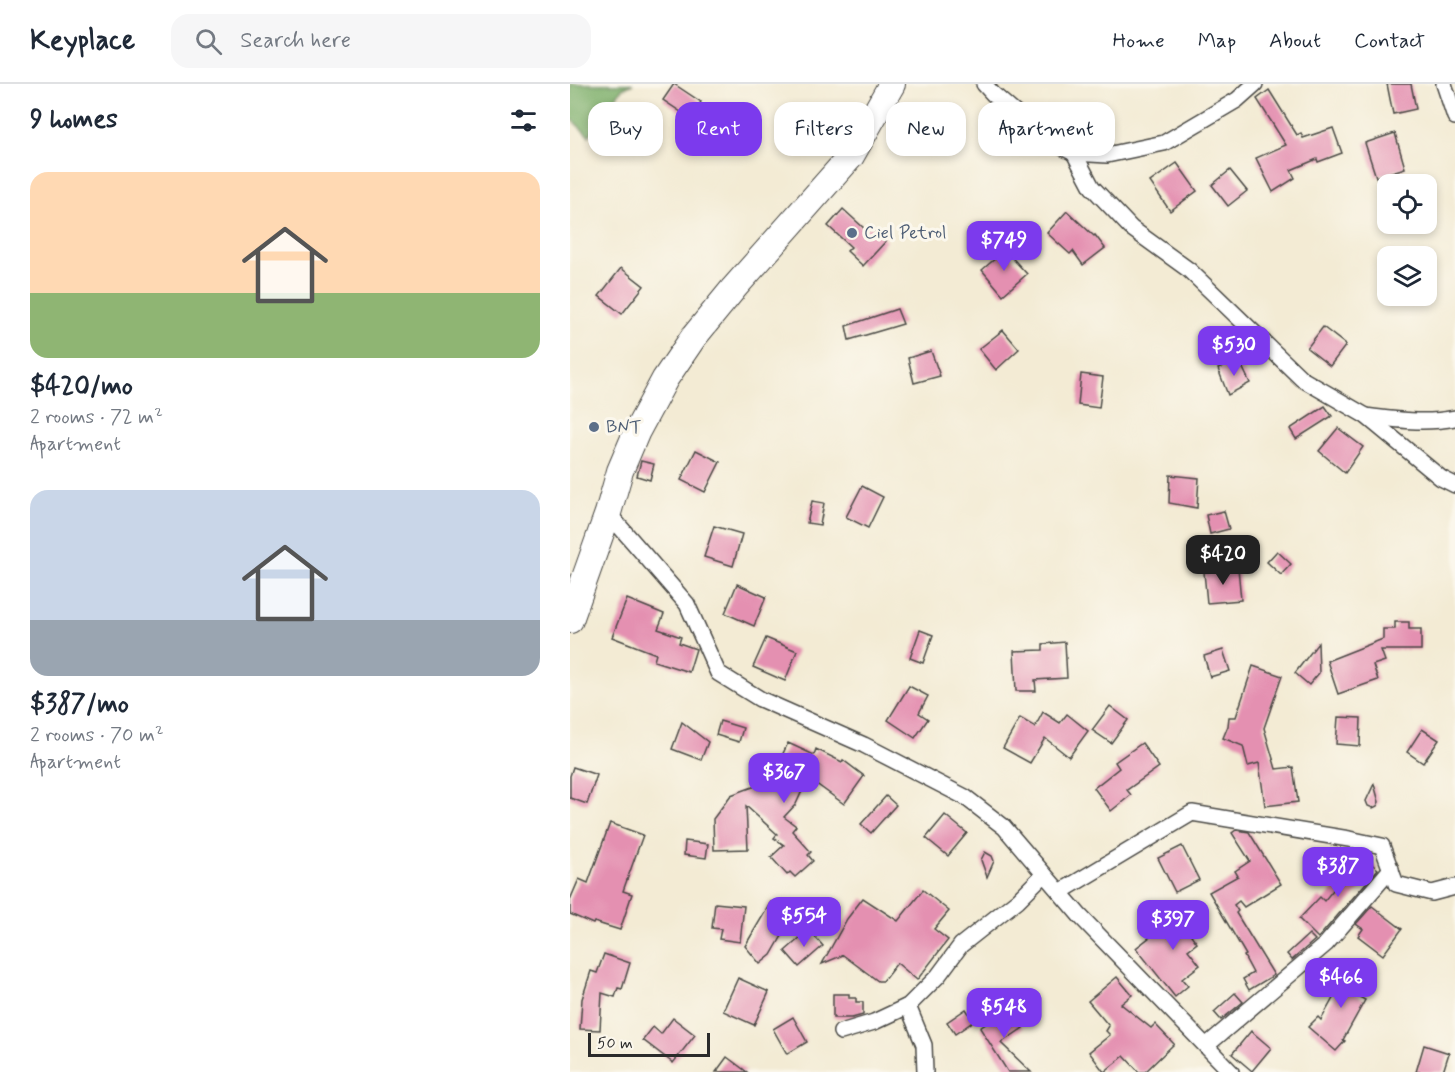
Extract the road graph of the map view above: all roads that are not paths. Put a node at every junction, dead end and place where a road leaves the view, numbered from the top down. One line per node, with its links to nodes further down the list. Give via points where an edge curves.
1 (892, 84): 12 (highway, via 851,156 734,288 665,379 637,431)
2 (984, 84): 5 (street)
3 (1256, 84): 7 (street, via 1238,100 1164,143)
4 (1444, 84): 6 (street)
5 (1002, 102)
6 (1455, 117)
7 (1115, 153)
8 (1076, 156): 9 (street, via 1092,187 1131,228 1188,270 1302,379)
9 (1366, 417): 10 (street, via 1408,422); 11 (street)
10 (1455, 418)
11 (1455, 485)
12 (608, 513): 13 (highway); 15 (street, via 687,604 718,673 760,699 864,745 965,797 1004,826)
13 (570, 620)
14 (1391, 869): 16 (street, via 1396,884 1432,893); 17 (street, via 1382,846 1192,813); 20 (street, via 1326,944)
15 (1044, 874): 17 (street); 18 (street, via 961,945)
16 (1455, 887)
17 (1060, 892): 20 (street)
18 (908, 1006): 19 (street); 21 (street, via 924,1045)
19 (841, 1032)
20 (1206, 1046): 22 (street)
21 (925, 1072)
22 (1231, 1072)

